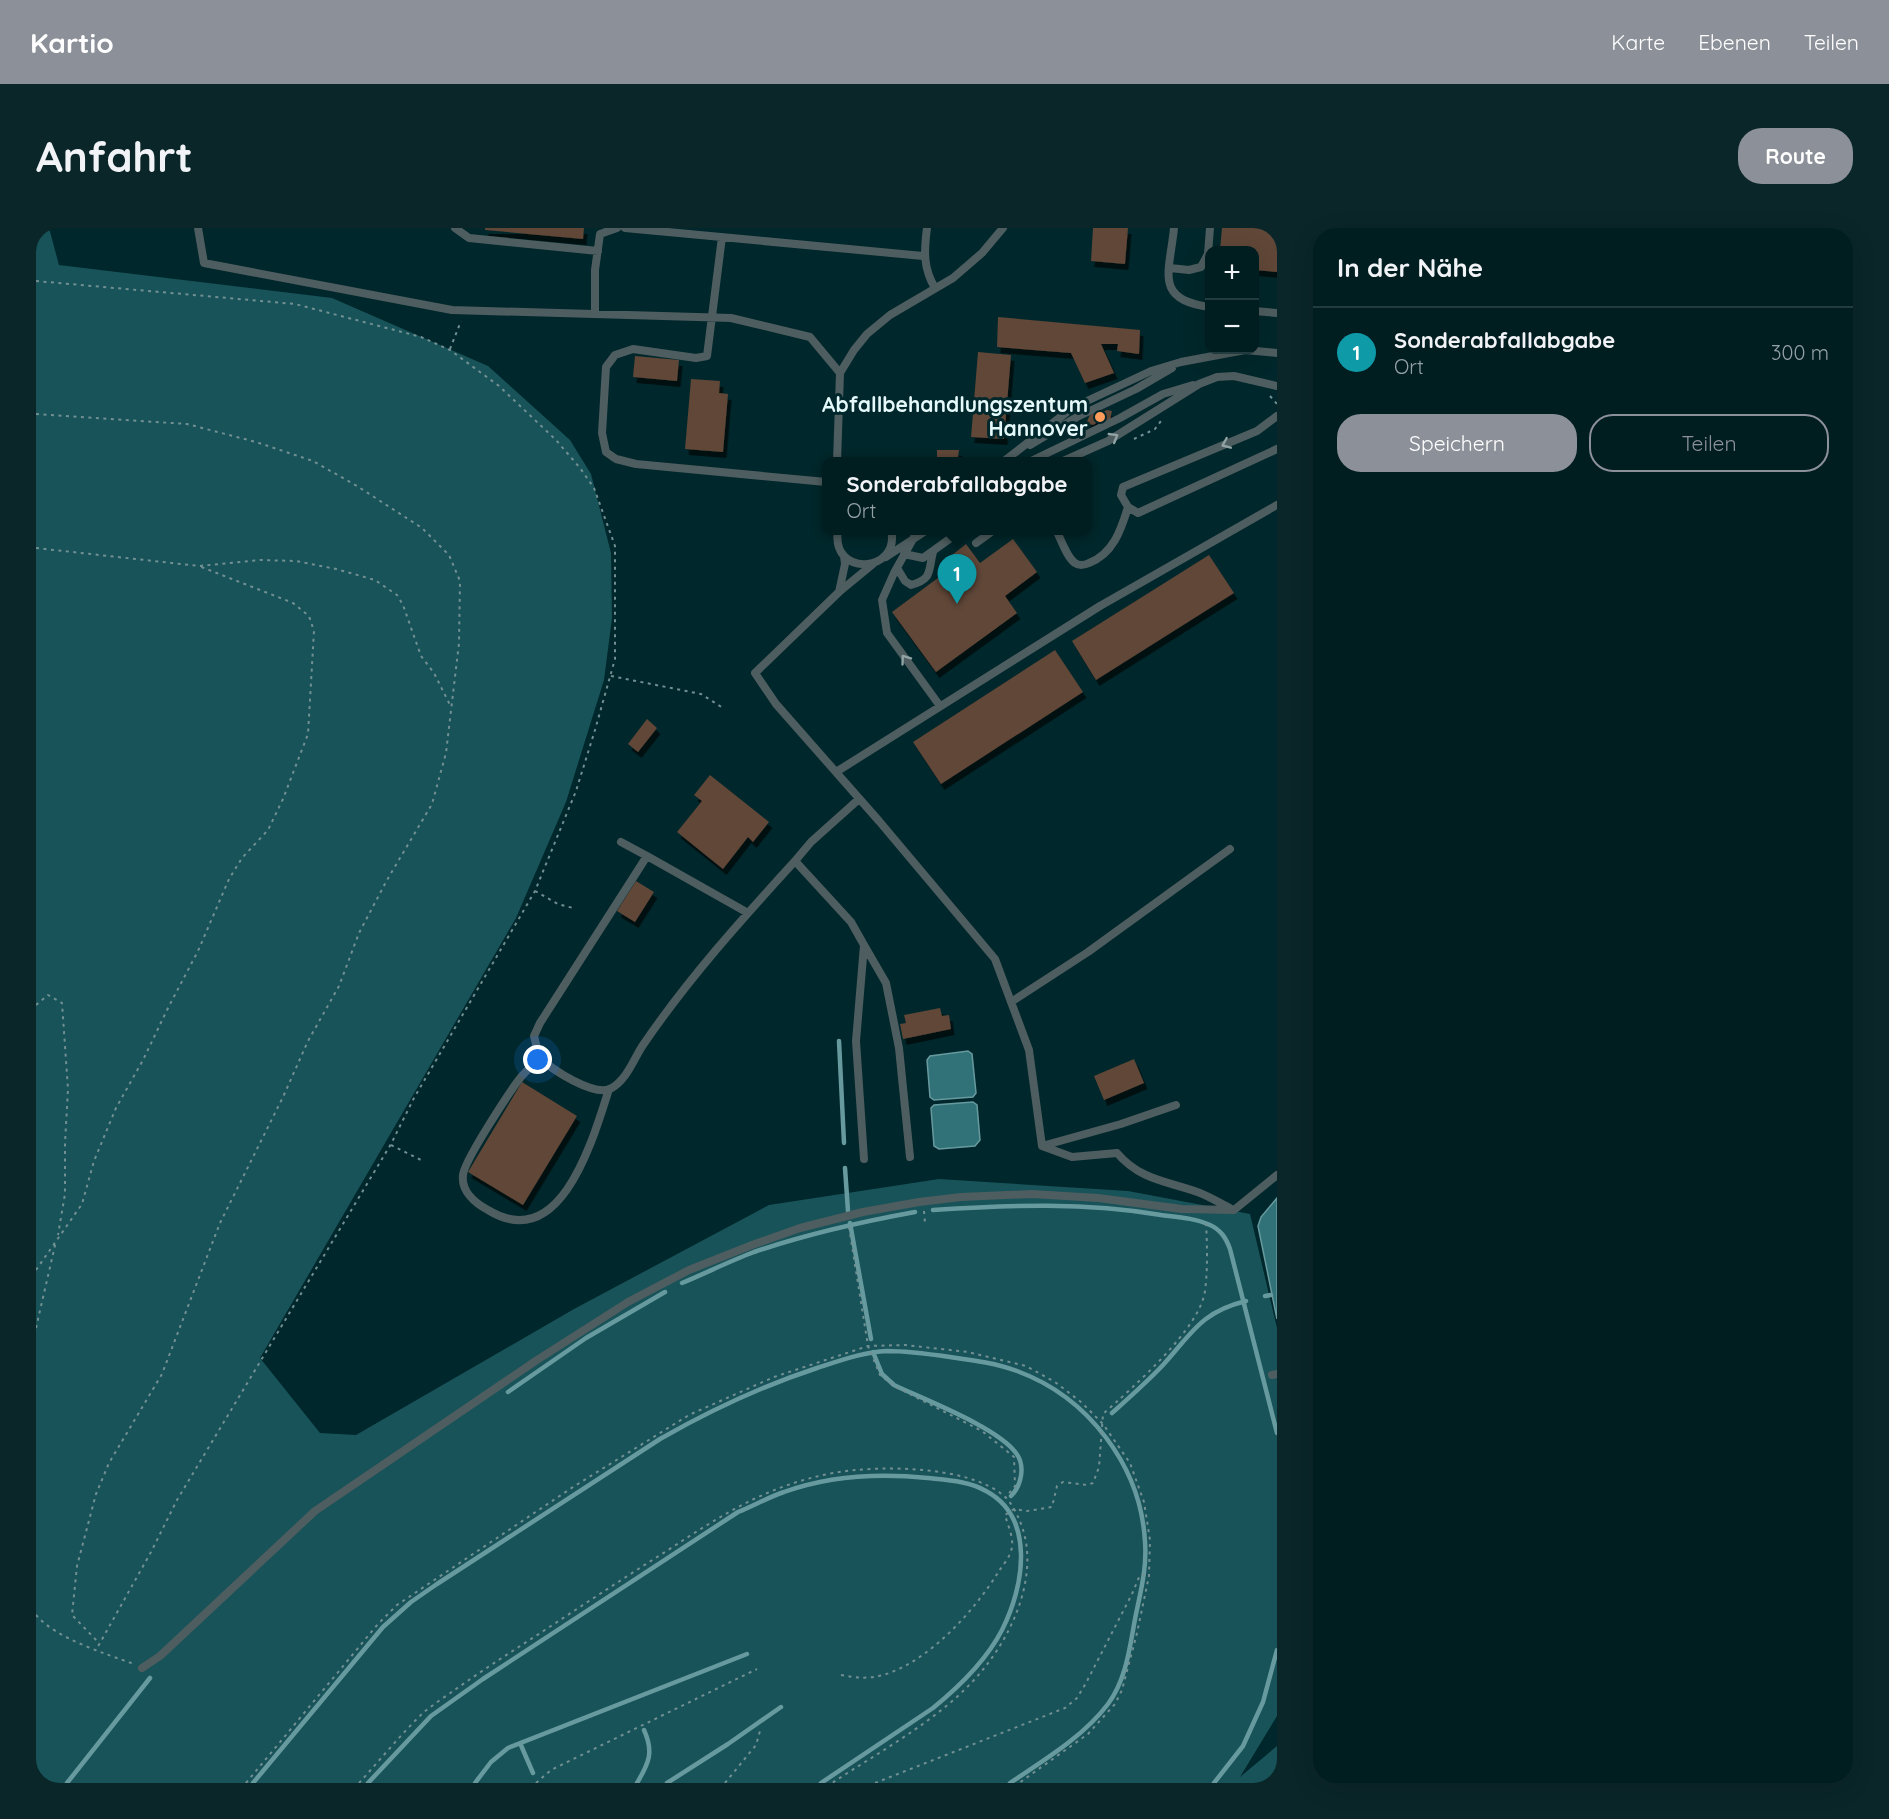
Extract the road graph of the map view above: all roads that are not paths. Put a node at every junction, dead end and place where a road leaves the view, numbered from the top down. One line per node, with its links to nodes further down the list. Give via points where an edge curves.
1 (198, 228): 18 (lane, via 204,263 452,310)
2 (454, 228): 11 (lane, via 469,238)
3 (617, 228): 11 (lane, via 600,234)
4 (625, 228): 9 (lane)
5 (927, 228): 12 (lane)
6 (1003, 228): 14 (lane, via 982,253)
7 (1174, 228): 13 (lane)
8 (1210, 228): 13 (lane, via 1208,254 1201,267)
9 (706, 232): 10 (lane)
10 (722, 237): 12 (lane); 19 (lane)
11 (598, 251): 18 (lane)
12 (923, 256): 14 (lane)
13 (1170, 268): 15 (lane, via 1168,283 1177,298)
14 (935, 288): 21 (lane, via 867,334)
15 (1205, 307)
16 (1259, 311): 17 (lane)
17 (1277, 313)
18 (595, 314): 19 (lane)
19 (713, 318): 21 (lane, via 731,318 810,338); 30 (lane, via 706,356 633,349 615,355 606,367 602,433 606,452 636,464)
20 (1277, 353): 27 (lane, via 1245,350 1150,371 1072,408)
21 (840, 373): 26 (lane)
22 (1199, 384): 23 (lane, via 1234,376); 28 (lane, via 1163,394); 29 (lane, one-way to 22, via 1108,441)
23 (1277, 386)
24 (1277, 416): 32 (lane, one-way to 32, via 1257,431 1123,487 1121,495)
25 (1277, 449): 32 (lane, via 1138,513)
26 (837, 457)
27 (1009, 457)
28 (1039, 457)
29 (1072, 457)
30 (822, 482)
31 (1277, 505): 49 (lane, via 1100,606)
32 (1128, 507): 39 (lane, via 1122,526 1107,552 1098,559 1076,564)
33 (838, 535): 44 (lane)
34 (891, 535): 45 (lane, via 891,544)
35 (915, 535): 40 (lane)
36 (920, 535): 40 (lane)
37 (956, 535): 42 (lane)
38 (988, 535): 41 (lane)
39 (1058, 535)
40 (911, 540): 43 (lane); 45 (lane)
41 (976, 543)
42 (933, 552): 43 (lane, via 923,558); 47 (lane, via 928,577 919,583 910,585)
43 (904, 554): 47 (lane)
44 (844, 556): 46 (lane, via 857,564); 48 (lane)
45 (882, 559): 46 (lane)
46 (873, 564): 48 (lane)
47 (897, 568): 49 (lane, one-way to 47, via 887,633 882,600)
48 (840, 592): 50 (lane, via 754,673)
49 (940, 706): 50 (lane)
50 (836, 772): 51 (lane)
51 (860, 799): 55 (lane); 58 (lane, via 995,959)
52 (621, 842): 54 (lane)
53 (1230, 849): 58 (lane, via 1088,952)
54 (647, 856): 56 (lane); 59 (lane, via 540,1023 534,1036)
55 (795, 861): 56 (lane); 57 (lane, via 851,922)
56 (747, 913): 60 (lane, via 683,991 626,1075)
57 (864, 945): 63 (lane, via 886,983 899,1048); 64 (lane, via 856,1041)
58 (1011, 1002): 62 (lane, via 1029,1050)
59 (540, 1057): 60 (lane, via 593,1090); 60 (lane, via 516,1084 464,1167 463,1184 468,1193 498,1216 521,1222 548,1209 561,1196 585,1160)
60 (609, 1089)
61 (1176, 1105): 62 (lane)
62 (1042, 1146): 66 (lane, via 1072,1157 1117,1153 1138,1172 1200,1193)
63 (910, 1157)
64 (864, 1159)
65 (1277, 1175): 66 (lane)
66 (1234, 1210): 67 (lane, via 1182,1209 1032,1194 961,1197 848,1216 771,1238 689,1270 628,1302 557,1347 315,1511 160,1656)
67 (142, 1668)

